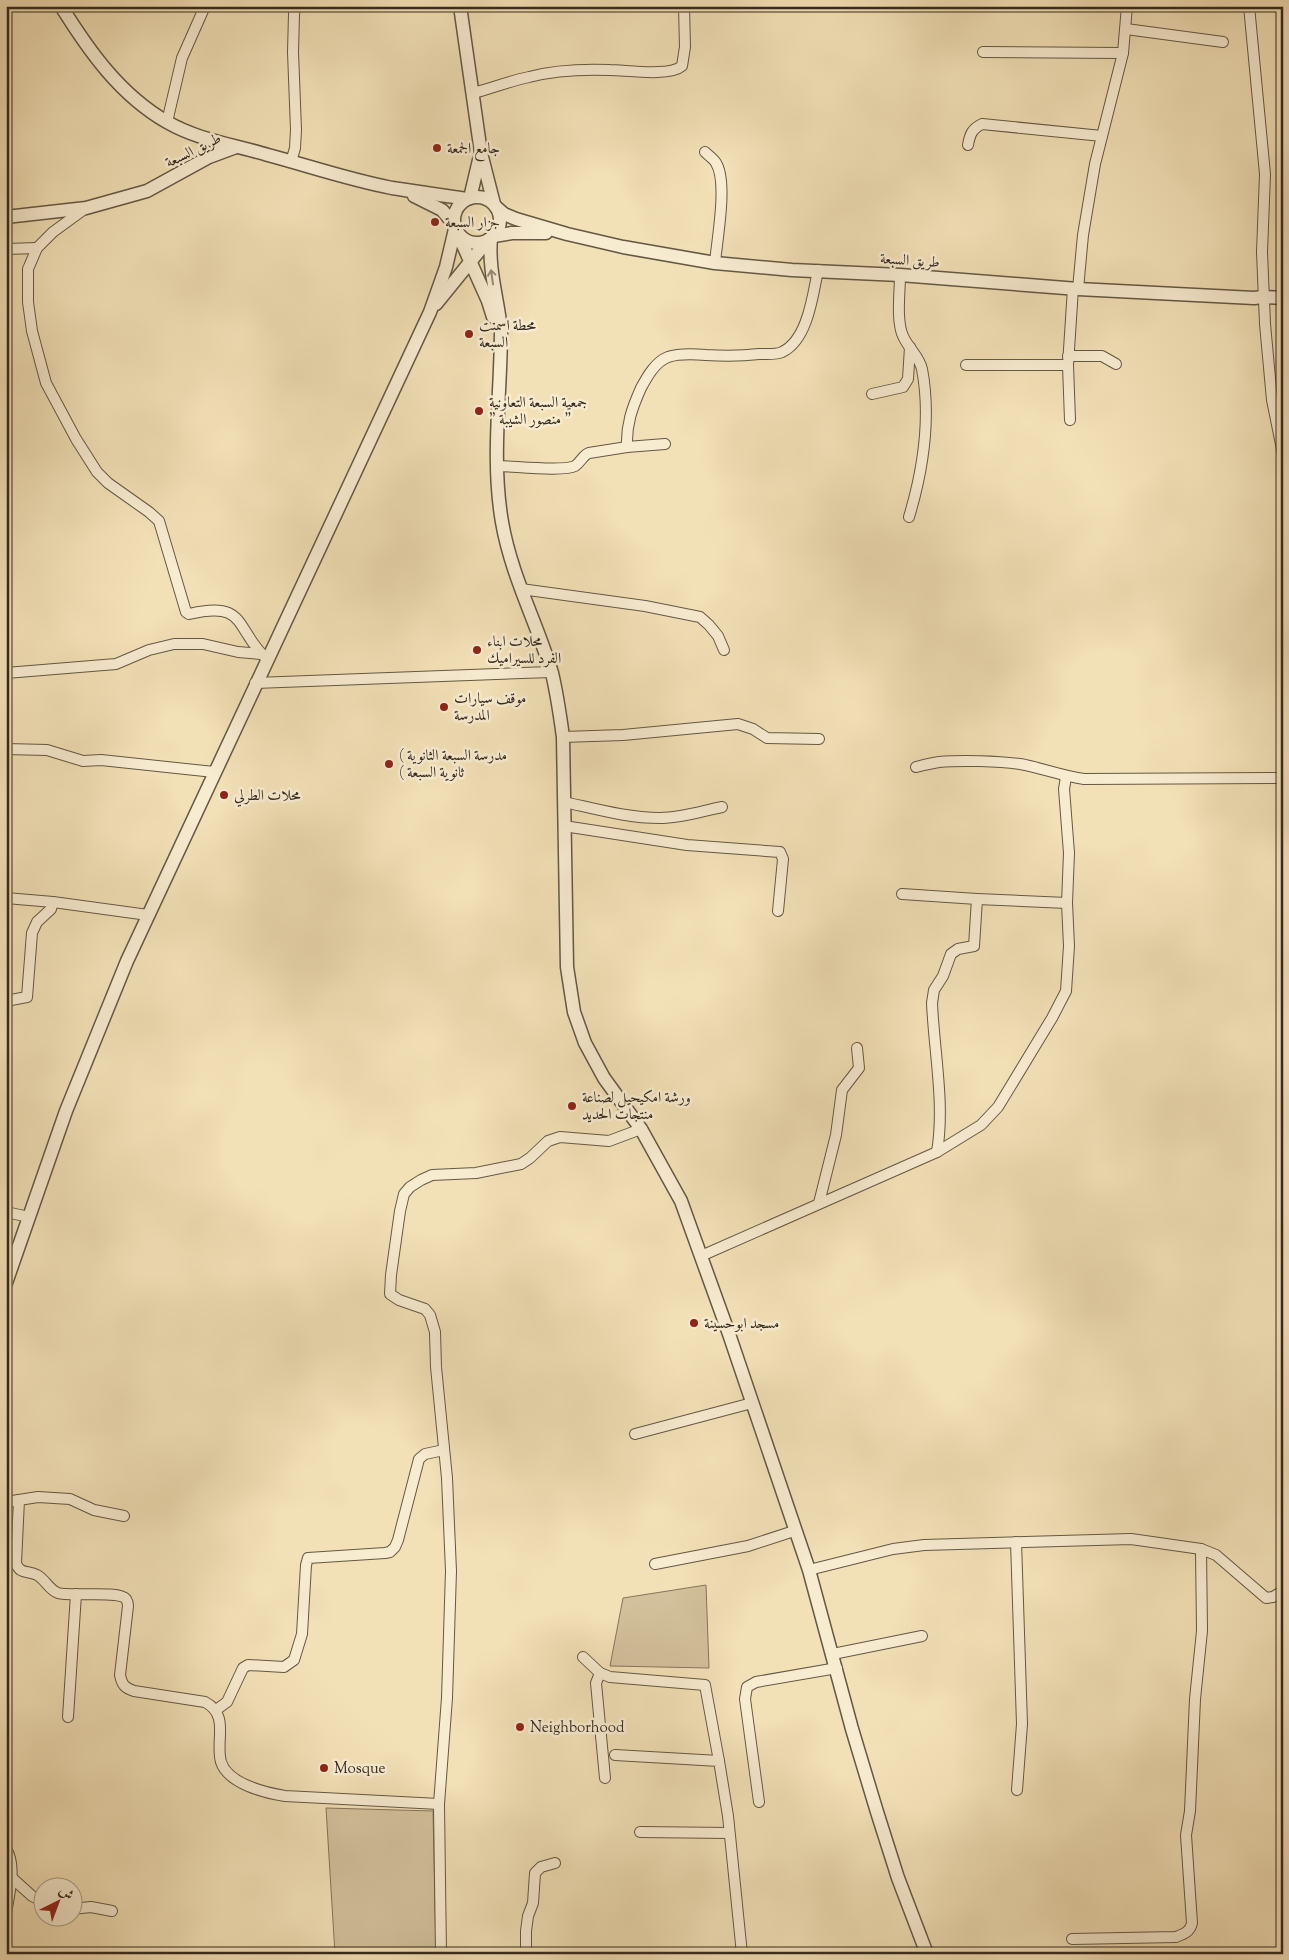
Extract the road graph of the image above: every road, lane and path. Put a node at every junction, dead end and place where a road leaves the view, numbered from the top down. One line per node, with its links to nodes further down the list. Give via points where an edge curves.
1 (61, 6): 13 (street, via 85,44 114,79)
2 (205, 6): 13 (street, via 182,58)
3 (296, 6): 19 (street, via 293,52 296,130)
4 (460, 6): 12 (street)
5 (684, 6): 12 (street, via 685,47 682,66 678,69 553,72)
6 (1127, 6): 8 (street)
7 (1249, 6): 36 (street, via 1265,174)
8 (1126, 29): 9 (street); 11 (street)
9 (1223, 42)
10 (983, 52): 11 (street)
11 (1123, 53): 14 (street)
12 (473, 93): 18 (street)
13 (167, 122): 16 (street)
14 (1102, 136): 15 (street, via 982,124 970,134); 34 (street)
15 (968, 145)
16 (236, 147): 19 (street, طريق السبعة); 23 (street, طريق السبعة, via 209,157 147,191)
17 (705, 152): 31 (street, via 715,161 722,182)
18 (481, 153): 21 (street); 22 (street)
19 (291, 162): 20 (street, طريق السبعة)
20 (393, 188): 21 (street, طريق السبعة); 25 (street, طريق السبعة, via 433,204 446,214)
21 (469, 199): 22 (street, via 480,197); 25 (street, via 457,209)
22 (495, 205): 26 (street, via 516,219); 27 (street, via 500,222)
23 (86, 208): 24 (street, طريق السبعة); 28 (street)
24 (6, 217)
25 (455, 228): 27 (street, via 471,242 480,243); 30 (street); 38 (street)
26 (567, 234): 27 (street, via 530,232); 31 (street, طريق السبعة)
27 (491, 238): 30 (street); 39 (street, one-way to 27, via 490,267)
28 (37, 248): 29 (street); 53 (street, via 28,269 32,331 46,383 76,439 108,483 159,521 186,612 216,609 230,613)
29 (6, 250)
30 (470, 263): 38 (street); 39 (street, via 488,301)
31 (714, 263): 32 (street, طريق السبعة)
32 (818, 270): 33 (street, طريق السبعة); 47 (street, via 805,323 793,344 782,352 680,355 666,358 656,365 633,404)
33 (900, 275): 34 (street, طريق السبعة); 40 (street, via 900,326)
34 (1075, 289): 36 (street, طريق السبعة); 41 (street)
35 (1283, 298): 36 (street)
36 (1260, 299): 37 (street); 48 (street, via 1272,400)
37 (1283, 304)
38 (430, 312): 53 (street)
39 (501, 342): 49 (street)
40 (910, 347): 44 (street, via 908,379 903,387); 50 (street, via 922,368 926,431)
41 (1068, 360): 42 (street, via 1102,356); 43 (street); 45 (street)
42 (1116, 364)
43 (966, 365)
44 (872, 394)
45 (1070, 420)
46 (665, 444): 47 (street)
47 (627, 447): 49 (street, via 585,454 577,464 566,468)
48 (1283, 454)
49 (497, 466): 51 (street, via 502,524)
50 (909, 517)
51 (521, 589): 52 (street, via 700,617 718,636); 54 (street)
52 (724, 650)
53 (264, 656): 55 (street, via 203,644 174,644 116,664); 56 (street)
54 (551, 672): 56 (street); 57 (street)
55 (6, 673)
56 (255, 682): 61 (street)
57 (563, 737): 58 (street, via 738,724 753,728 767,738); 64 (street)
58 (819, 739)
59 (6, 749): 61 (street, via 46,750 84,761)
60 (916, 767): 62 (street, via 938,762 1019,764)
61 (214, 772): 73 (street)
62 (1066, 777): 63 (street); 71 (street)
63 (1283, 778)
64 (564, 802): 65 (street, via 638,817 662,818); 66 (street)
65 (722, 807)
66 (564, 826): 72 (street, via 687,845 780,852 784,860); 76 (street, via 567,967 574,1012 585,1043 604,1078)
67 (902, 894): 69 (street)
68 (6, 898): 70 (street)
69 (977, 899): 71 (street); 77 (street, via 975,943 972,948 958,949 951,954 934,990 932,1003 940,1101)
70 (53, 902): 73 (street); 74 (street, via 52,909 37,922 32,932 27,997)
71 (1067, 903): 77 (street, via 1066,991 992,1115 969,1134)
72 (778, 911)
73 (148, 915): 80 (street, via 66,1111)
74 (8, 1001)
75 (857, 1048): 78 (street, via 859,1068 842,1090 836,1134)
76 (641, 1128): 81 (street, via 681,1201); 85 (street, via 609,1141 560,1137 548,1141 521,1164 476,1173 432,1175 404,1194 390,1294 425,1309 430,1315 435,1332)
77 (937, 1152): 78 (street)
78 (818, 1203): 81 (street)
79 (6, 1212): 80 (street)
80 (29, 1217): 82 (street)
81 (701, 1256): 83 (street)
82 (6, 1283)
83 (752, 1403): 84 (street); 89 (street)
84 (636, 1434)
85 (444, 1450): 101 (street, via 425,1454 419,1459 398,1540 390,1552 308,1558 302,1634 294,1660 284,1667 248,1665 243,1668 226,1702); 108 (street, via 451,1571 447,1698)
86 (19, 1500): 87 (street); 88 (street, via 38,1497 70,1499 94,1510); 95 (street, via 17,1568 23,1573 39,1576 58,1592)
87 (6, 1502)
88 (124, 1516)
89 (794, 1531): 92 (street, via 748,1546); 93 (street)
90 (1016, 1542): 91 (street, via 1131,1539); 93 (street, via 960,1542 893,1549); 106 (street, via 1022,1724)
91 (1201, 1549): 94 (street, via 1216,1555 1266,1598); 118 (street, via 1202,1631 1186,1835 1191,1928 1176,1937)
92 (655, 1564)
93 (809, 1570): 97 (street)
94 (1283, 1591)
95 (76, 1594): 101 (street, via 114,1595 128,1601 120,1675 125,1688 205,1702); 102 (street)
96 (922, 1636): 97 (street)
97 (833, 1654): 99 (street)
98 (583, 1657): 100 (street)
99 (837, 1668): 107 (street, via 756,1682 747,1687 745,1699); 122 (street, via 877,1812)
100 (600, 1673): 104 (street, via 610,1677 705,1685); 105 (street, via 596,1683)
101 (216, 1710): 108 (street, via 220,1721 221,1762 236,1779 252,1787 285,1796)
102 (68, 1717)
103 (615, 1755): 104 (street)
104 (719, 1761): 110 (street)
105 (605, 1778)
106 (1017, 1790)
107 (760, 1802)
108 (439, 1804): 119 (street)
109 (640, 1832): 110 (street)
110 (729, 1833): 121 (street)
111 (6, 1849): 113 (street)
112 (555, 1863): 120 (street, via 541,1867 535,1873 534,1903 526,1931)
113 (12, 1878): 114 (street); 117 (street)
114 (32, 1896)
115 (82, 1908): 116 (street)
116 (112, 1911)
117 (6, 1913)
118 (1072, 1939)
119 (441, 1954)
120 (526, 1954)
121 (742, 1954)
122 (927, 1954)

